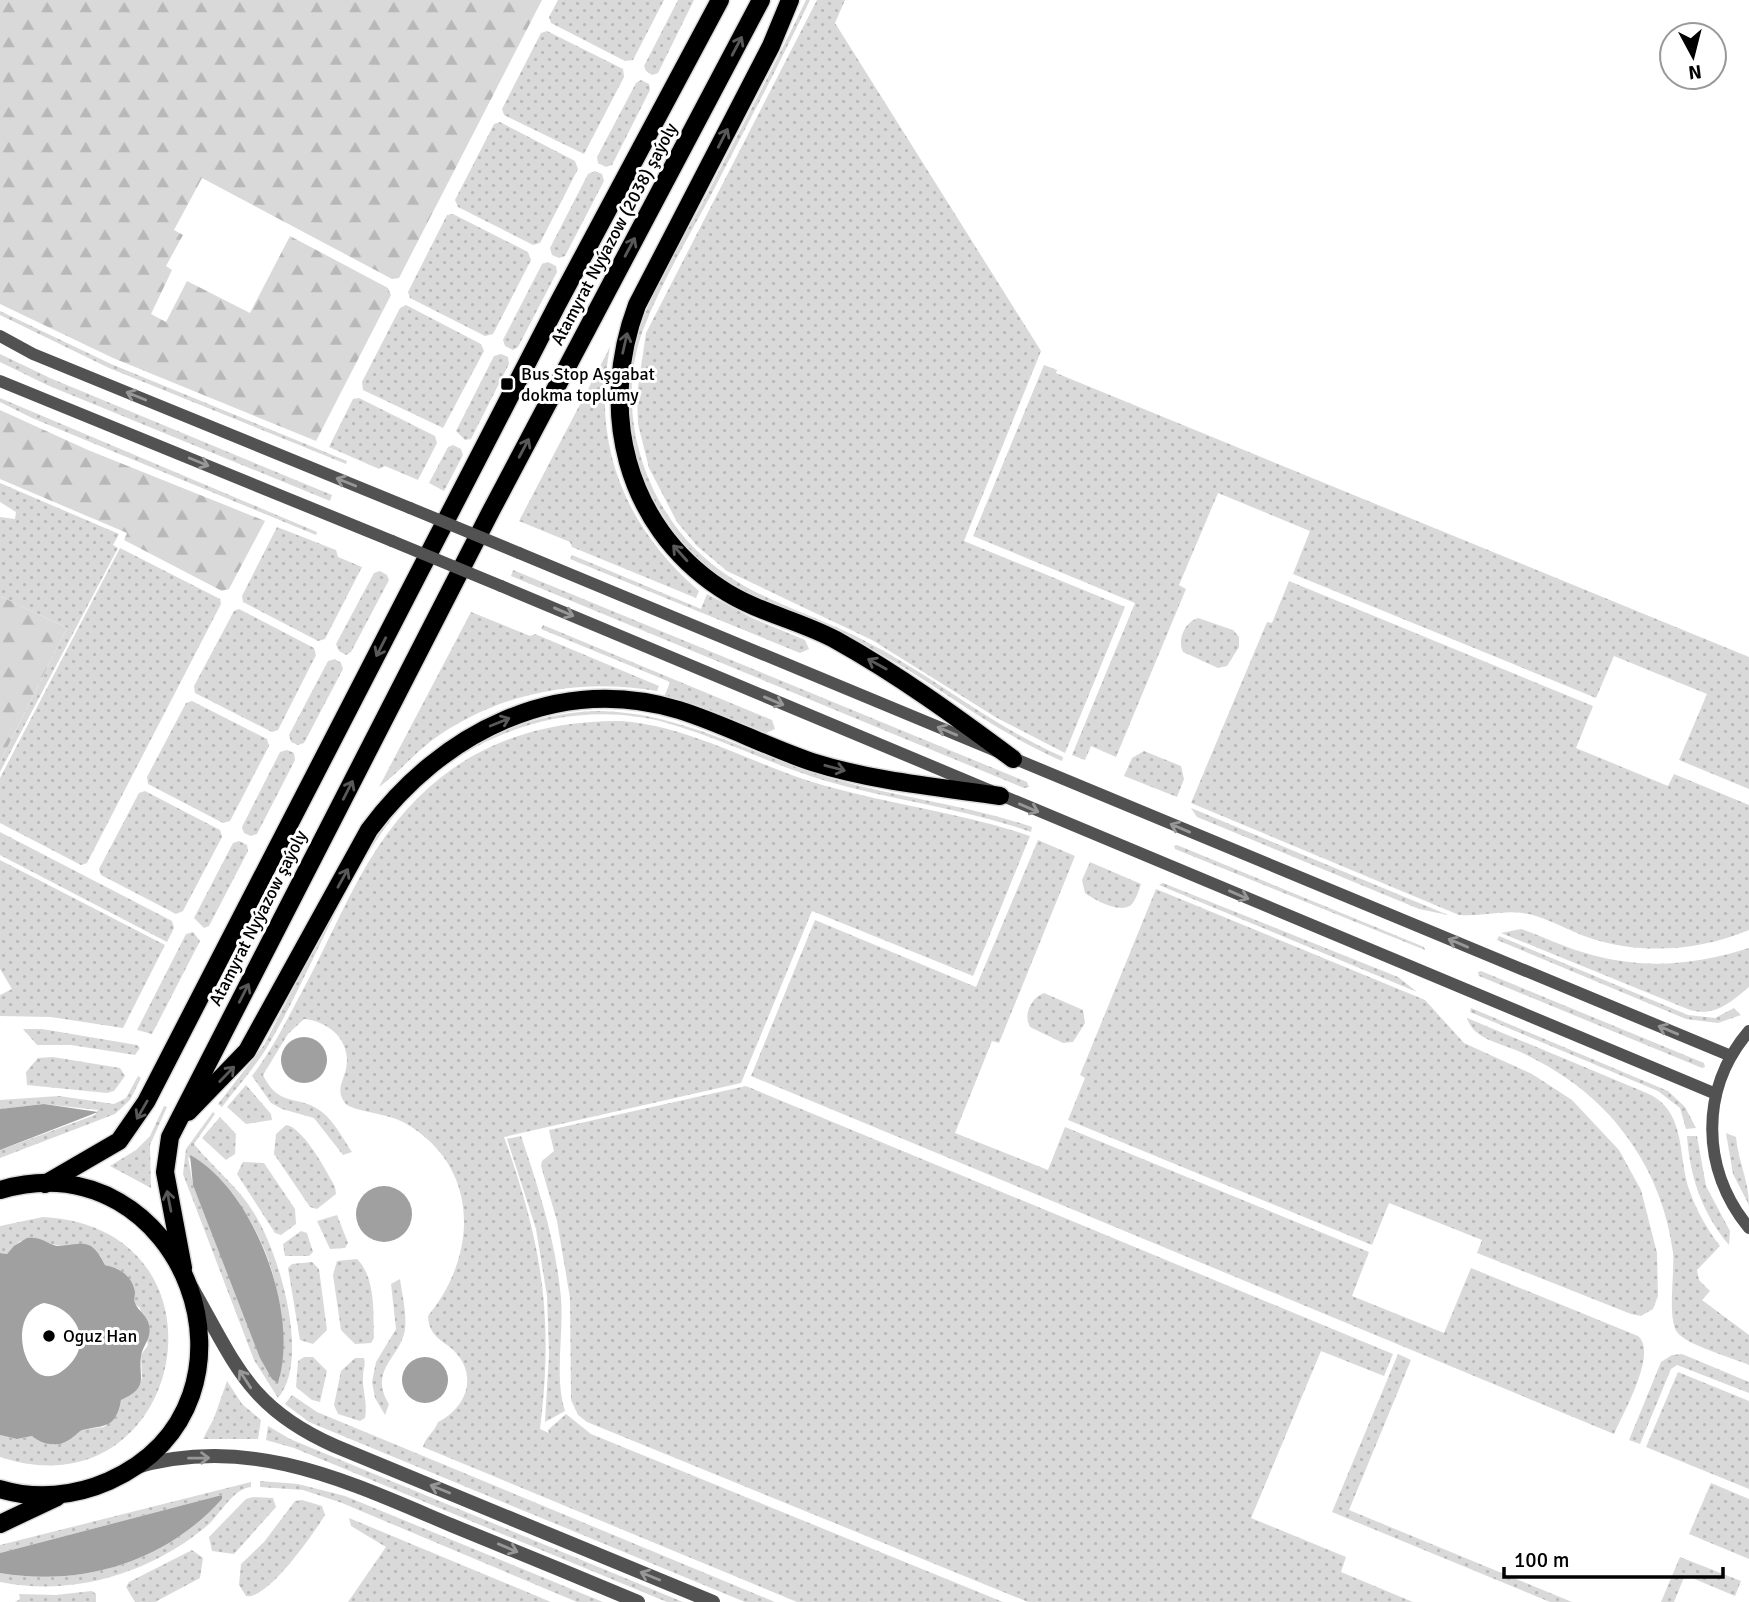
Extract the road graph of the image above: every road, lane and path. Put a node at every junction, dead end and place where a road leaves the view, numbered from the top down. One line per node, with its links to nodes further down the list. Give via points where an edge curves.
1 (720, 0): 6 (main road, Atamyrat Nyýazow (2038) şaýoly)
2 (761, 0): 7 (main road, Atamyrat Nyýazow (2038) şaýoly, one-way to 2)
3 (790, 0): 8 (main road, one-way to 3, via 889,670 832,639 743,601 700,573 649,512 629,466 617,401 628,331)
4 (0, 336): 8 (street, one-way to 4, bridge, via 45,359)
5 (0, 381): 9 (street, one-way to 9, bridge)
6 (412, 586): 14 (main road, Atamyrat Nyýazow şaýoly, one-way to 14, via 135,1122 119,1141)
7 (446, 600): 13 (main road, Atamyrat Nyýazow şaýoly, one-way to 7)
8 (1013, 759): 11 (street, one-way to 8)
9 (1000, 796): 12 (street, one-way to 12); 13 (main road, one-way to 9, via 247,1051 369,830 392,798 453,746 505,720 578,701 633,700 677,710 844,770)
10 (1749, 1031): 11 (street)
11 (1731, 1056): 12 (street)
12 (1716, 1094): 16 (street, via 1711,1133 1715,1164 1726,1193)
13 (178, 1121): 17 (main road, Atamyrat Nyýazow şaýoly, one-way to 13, via 164,1172 166,1149)
14 (45, 1184): 15 (main road); 17 (main road, via 100,1194 134,1212 162,1237)
15 (0, 1190)
16 (1749, 1228)
17 (183, 1268): 18 (main road)
18 (191, 1285): 19 (main road, via 201,1340 196,1378 172,1429); 24 (street, one-way to 18, via 290,1424 250,1386)
19 (132, 1468): 21 (main road, via 99,1486); 23 (street, one-way to 23, via 192,1458 298,1465)
20 (0, 1489): 21 (main road)
21 (62, 1494): 22 (main road)
22 (0, 1524)
23 (638, 1602)
24 (713, 1602)

